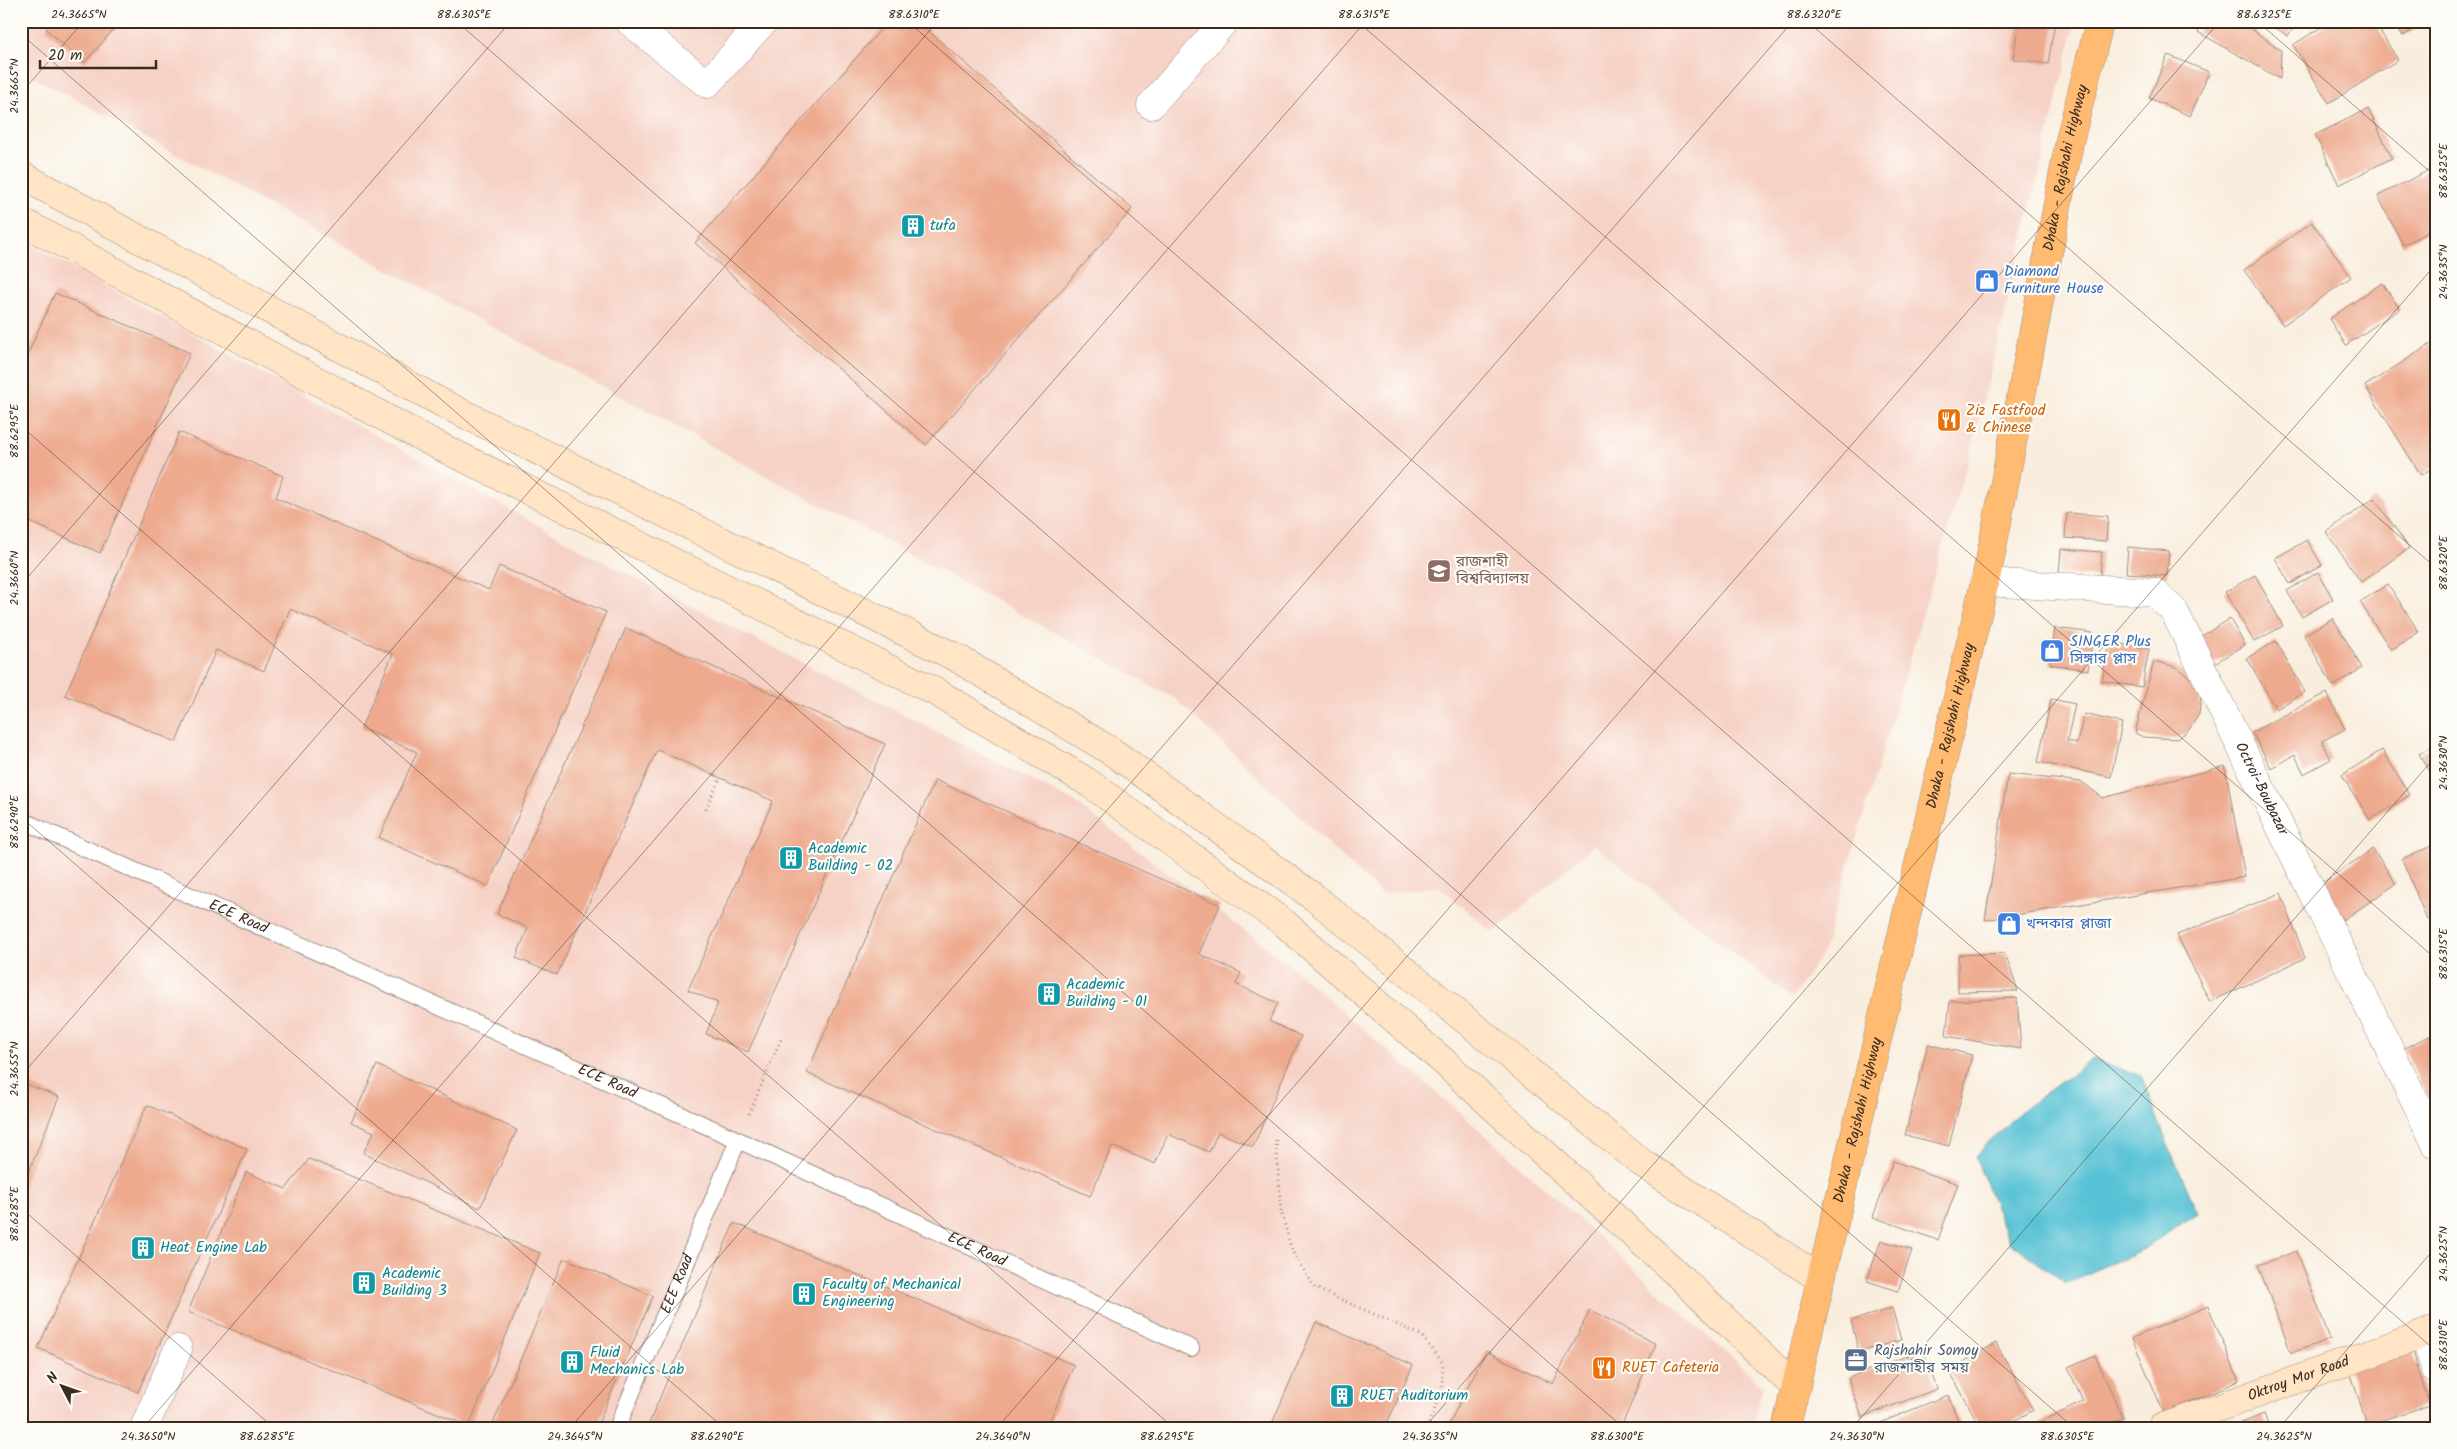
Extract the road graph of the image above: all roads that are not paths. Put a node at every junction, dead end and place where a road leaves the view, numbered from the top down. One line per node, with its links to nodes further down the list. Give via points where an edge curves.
1 (629, 21): 2 (street, via 707,84)
2 (764, 21)
3 (1225, 21): 5 (street)
4 (2100, 21): 8 (highway, Dhaka - Rajshahi Highway, via 2070,139)
5 (1151, 105)
6 (21, 176): 12 (main road, via 444,404 957,658 1114,753 1315,898 1642,1163)
7 (21, 221): 17 (main road, via 425,439 936,692 1086,781 1284,923 1458,1075 1676,1273)
8 (1984, 582): 11 (street, Octroi-Boubazar, via 2154,592 2174,611); 12 (highway, Dhaka - Rajshahi Highway)
9 (21, 820): 10 (lane, ECE Road)
10 (738, 1140): 14 (lane, ECE Road); 19 (lane, EEE Road)
11 (2436, 1144)
12 (1821, 1279): 17 (highway, Dhaka - Rajshahi Highway)
13 (2430, 1332): 16 (street); 21 (main road, Oktroy Mor Road)
14 (1191, 1348)
15 (178, 1349): 18 (street)
16 (2436, 1370)
17 (1796, 1388): 20 (highway, Dhaka - Rajshahi Highway)
18 (144, 1428)
19 (616, 1428)
20 (1786, 1428)
21 (2161, 1428)

